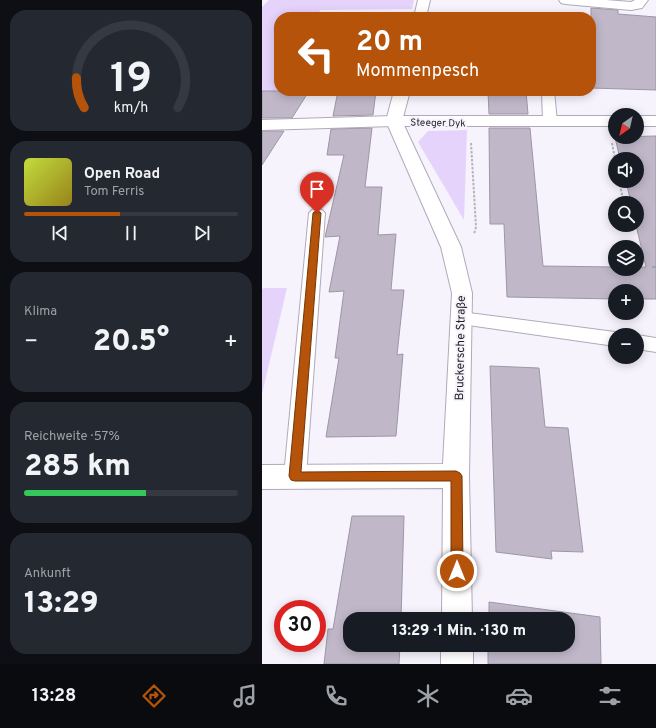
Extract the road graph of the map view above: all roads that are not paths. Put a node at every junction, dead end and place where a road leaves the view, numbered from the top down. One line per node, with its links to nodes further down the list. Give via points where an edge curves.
1 (424, 0): 4 (street)
2 (565, 0): 3 (street, via 630,6 638,5)
3 (642, 0)
4 (421, 12)
5 (401, 96): 7 (street)
6 (548, 96): 11 (lane)
7 (394, 121): 11 (street, Steeger Dyk); 12 (street, Steeger Dyk); 14 (street, Bruckersche Straße, via 451,247 462,293)
8 (608, 121): 11 (street, Steeger Dyk)
9 (644, 121): 10 (street)
10 (656, 121)
11 (550, 122)
12 (262, 125)
13 (317, 213): 19 (lane)
14 (461, 318): 15 (lane); 20 (street, Bruckersche Straße)
15 (608, 338)
16 (644, 343): 17 (lane)
17 (656, 345)
18 (262, 476): 19 (street)
19 (295, 476): 20 (street)
20 (456, 476): 21 (street, Bruckersche Straße)
21 (457, 612)
22 (457, 652): 23 (street)
23 (457, 664)

